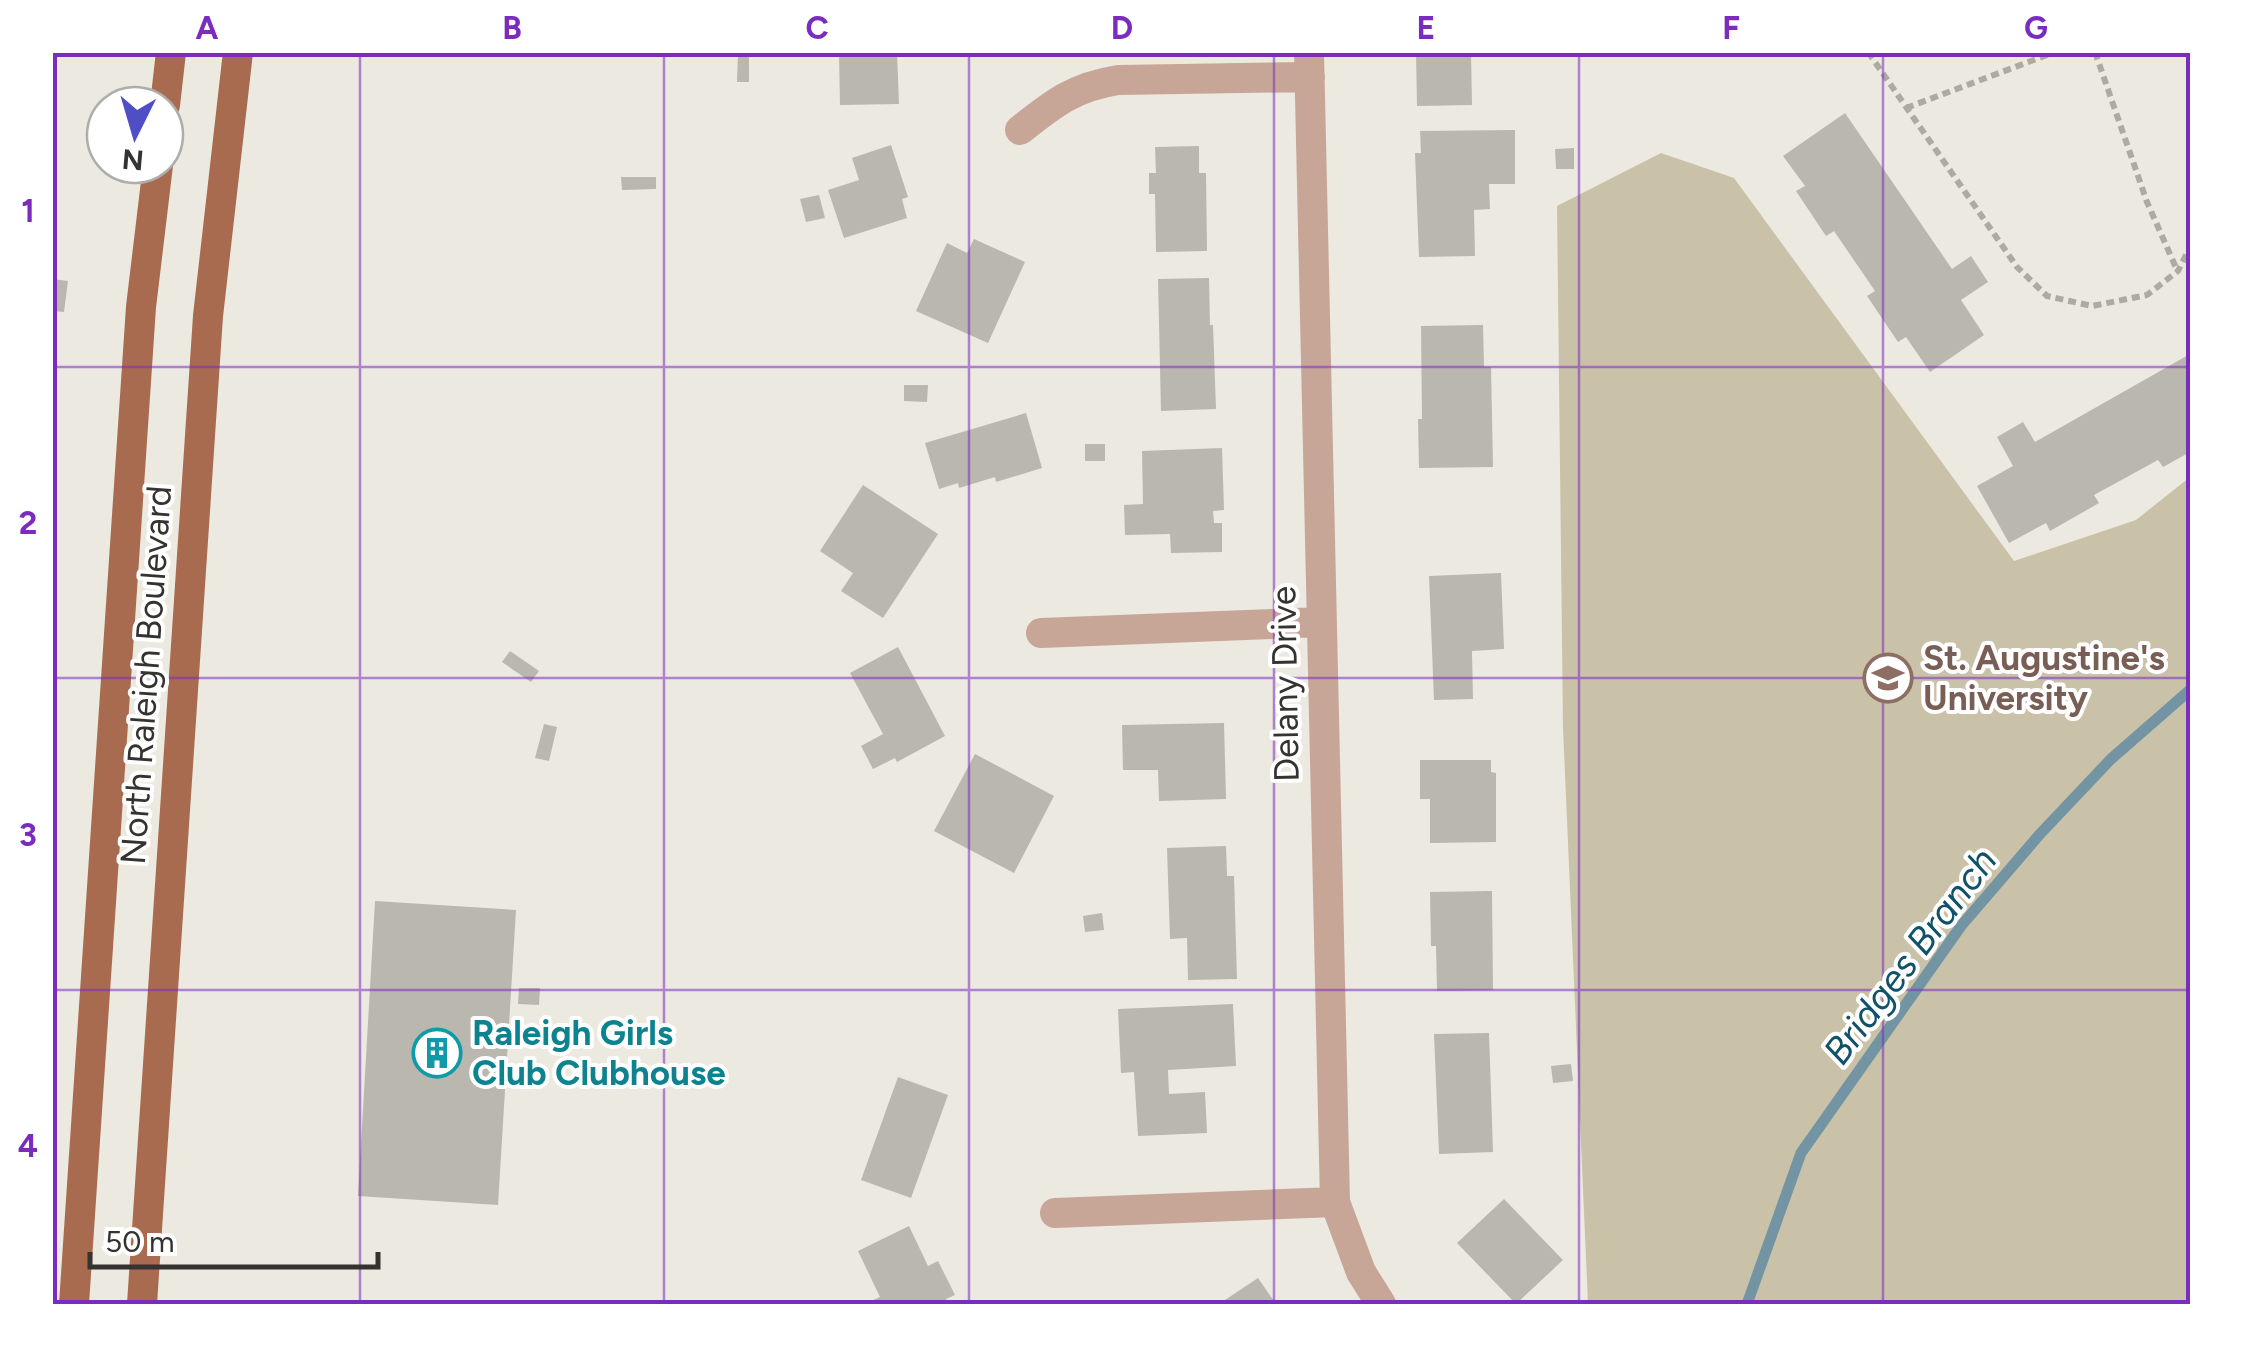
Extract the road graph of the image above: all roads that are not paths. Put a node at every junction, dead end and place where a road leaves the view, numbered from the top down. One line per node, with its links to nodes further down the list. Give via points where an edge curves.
1 (171, 52): 4 (main road)
2 (238, 52): 12 (main road, North Raleigh Boulevard, via 208,316)
3 (1309, 65): 5 (street, via 1090,85); 7 (street, Delany Drive)
4 (167, 85)
5 (1020, 130)
6 (156, 185): 11 (main road, North Raleigh Boulevard, via 141,307)
7 (1320, 622): 8 (street); 9 (street, Delany Drive)
8 (1041, 633)
9 (1335, 1202): 10 (street); 13 (street, Delany Drive, via 1361,1272)
10 (1054, 1213)
11 (74, 1304)
12 (142, 1304)
13 (1381, 1304)

